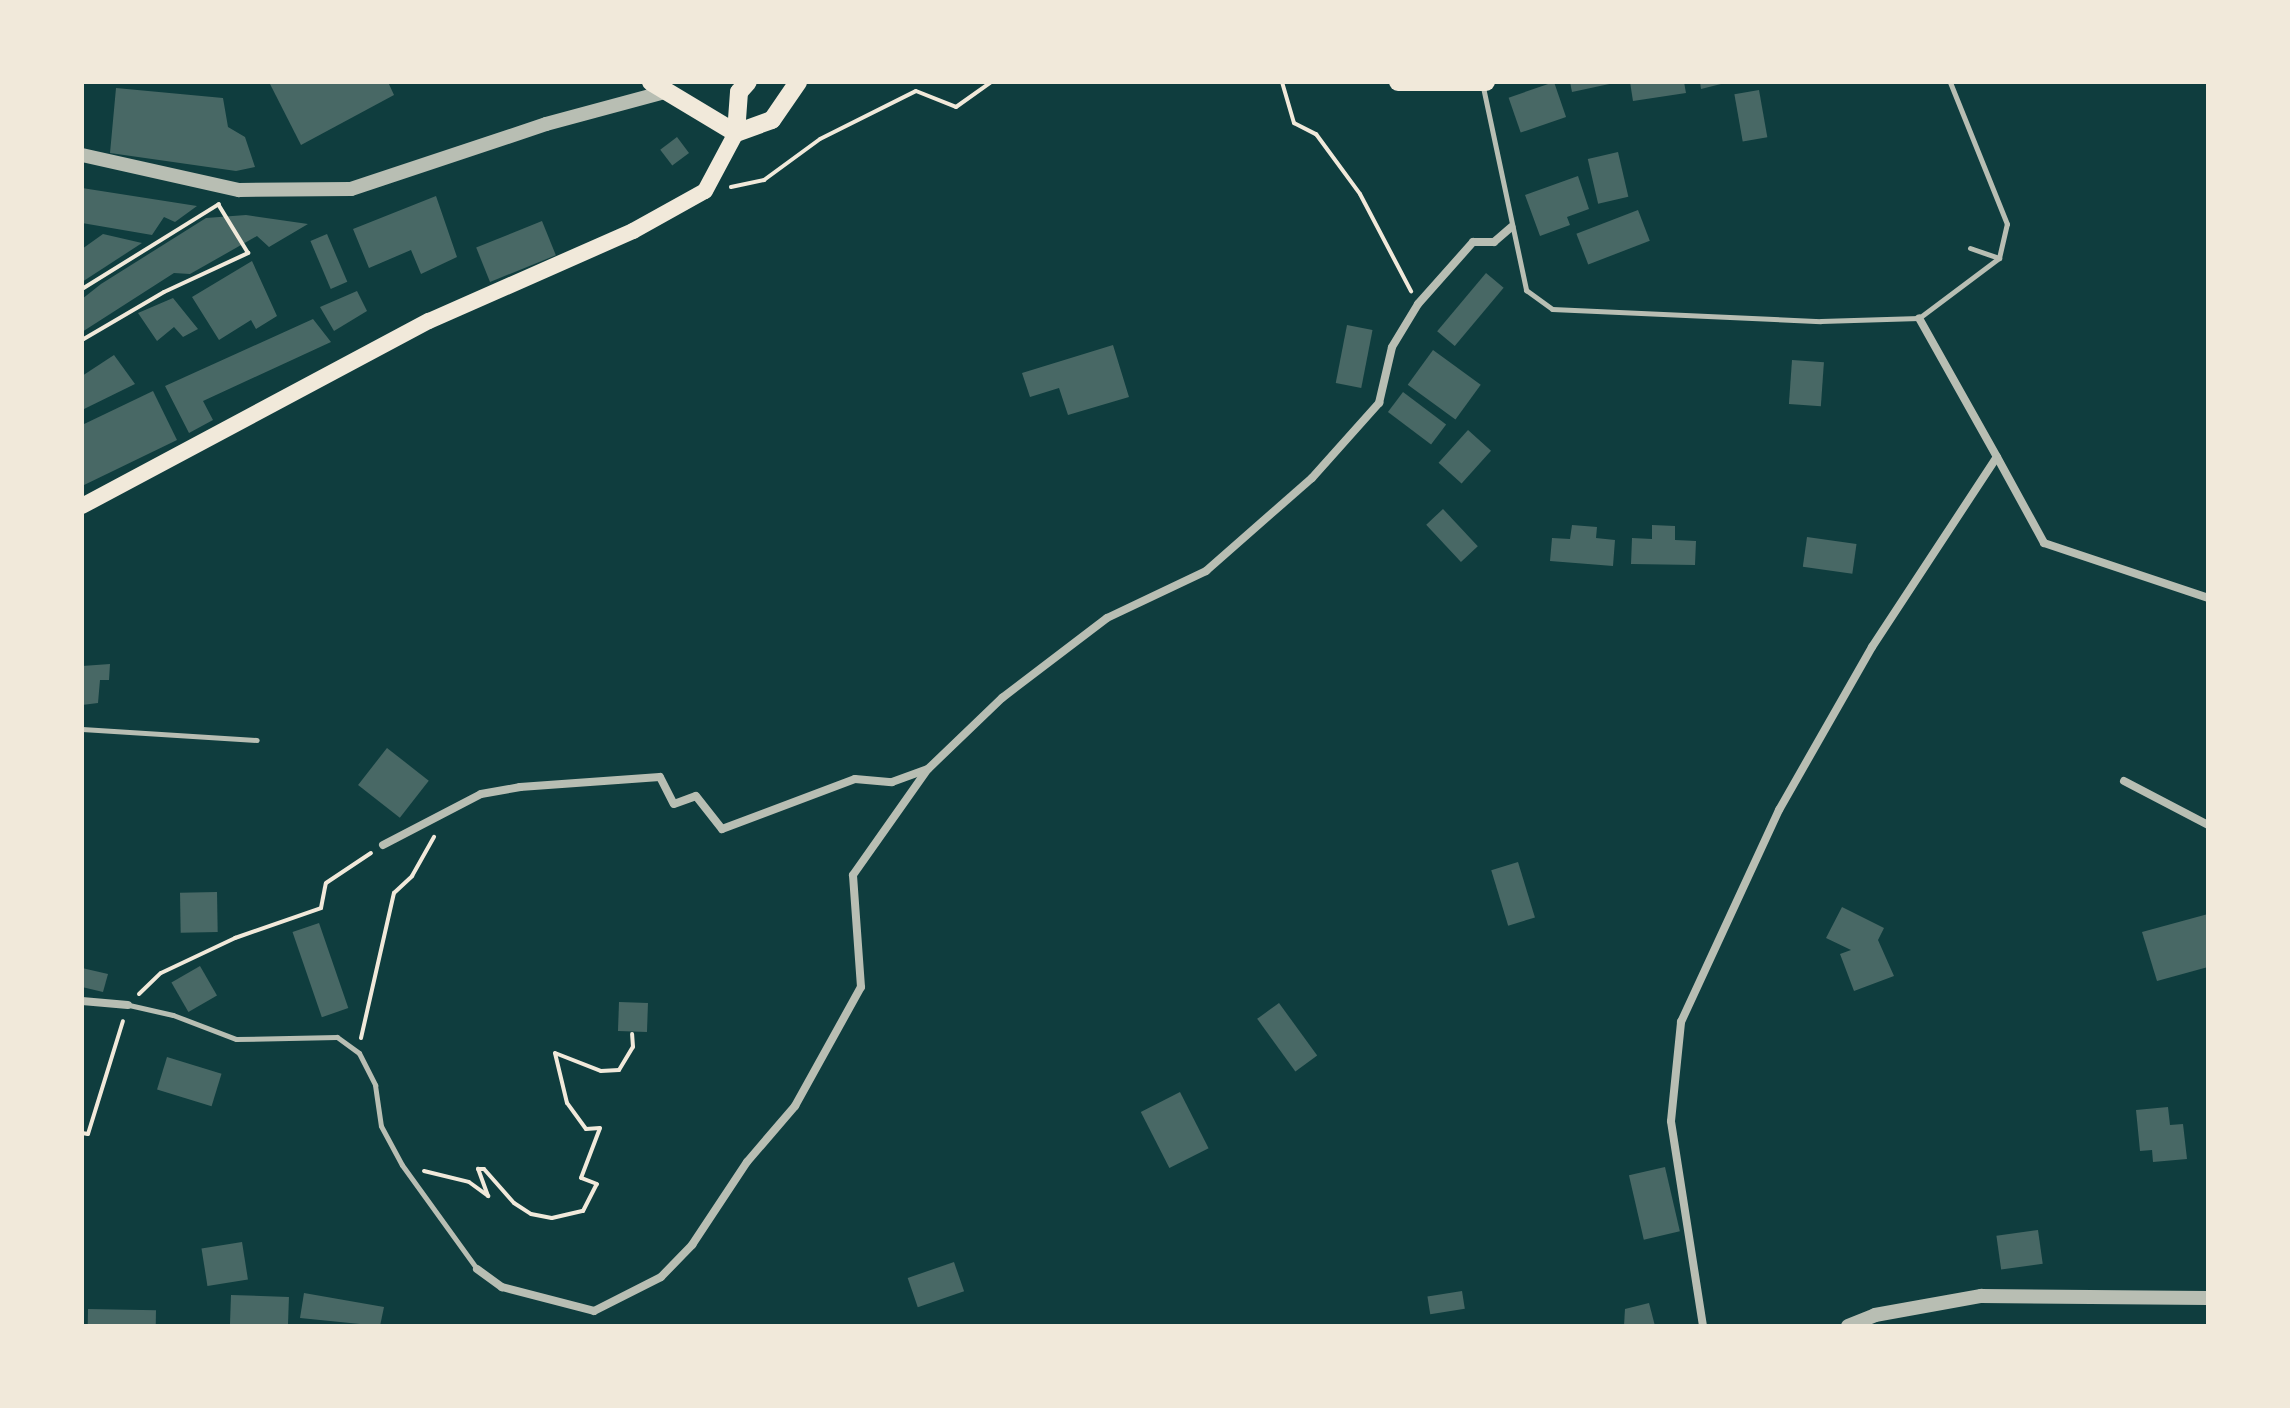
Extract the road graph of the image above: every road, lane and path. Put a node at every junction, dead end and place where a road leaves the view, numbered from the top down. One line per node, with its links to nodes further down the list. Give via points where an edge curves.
1 (748, 82): 9 (main road, via 739,92)
2 (798, 82): 9 (main road, via 772,120)
3 (991, 82): 12 (path, via 956,107 916,91 820,139 764,180)
4 (1282, 82): 18 (path, via 1294,123 1316,134 1360,194)
5 (1398, 82): 6 (main road)
6 (1484, 82): 14 (lane)
7 (1950, 82): 16 (lane, via 2007,224)
8 (658, 87): 9 (main road); 11 (street, via 351,189)
9 (736, 133): 12 (main road)
10 (82, 155): 11 (street)
11 (239, 190): 13 (path)
12 (705, 191): 22 (main road, via 633,231 429,321)
13 (218, 204): 17 (path); 20 (path, via 248,253 164,292)
14 (1511, 227): 18 (street, via 1494,242 1473,242); 19 (lane, via 1526,290 1552,309 1821,321)
15 (1970, 248): 16 (lane)
16 (1999, 258): 19 (lane)
17 (82, 289)
18 (1418, 304): 26 (street, via 1392,347 1379,403 1312,478 1206,571 1107,618 1002,698)
19 (1919, 318): 21 (street)
20 (82, 340)
21 (1997, 457): 23 (street, via 2044,543); 39 (street, via 1872,647 1779,810 1681,1022 1671,1121)
22 (82, 506)
23 (2208, 598)
24 (82, 729): 25 (lane)
25 (257, 740)
26 (928, 769): 28 (street, via 892,782 855,779 722,829 696,796 674,804 660,777 520,787 481,794); 37 (street, via 853,875 861,987 795,1106 747,1162 692,1245 661,1277 594,1311 502,1287)
27 (2124, 781): 29 (street)
28 (441, 814): 30 (street); 34 (path, via 412,876 394,893)
29 (2208, 825)
30 (383, 845): 32 (path, via 326,883 321,908 235,938 161,973)
31 (82, 1001): 32 (street)
32 (128, 1005): 34 (lane, via 236,1039 337,1037); 35 (path, via 88,1134)
33 (632, 1034): 36 (path, via 633,1047 619,1070 601,1071 555,1053 567,1103 586,1129 600,1128 581,1178 597,1184 583,1211 552,1218 531,1214 484,1169 478,1169 488,1196 469,1182)
34 (359, 1053): 36 (lane, via 375,1085 381,1126)
35 (82, 1133)
36 (402, 1165): 37 (lane)
37 (477, 1269)
38 (2208, 1298): 40 (street, via 1981,1296 1875,1315)
39 (1703, 1326)
40 (1848, 1326)

